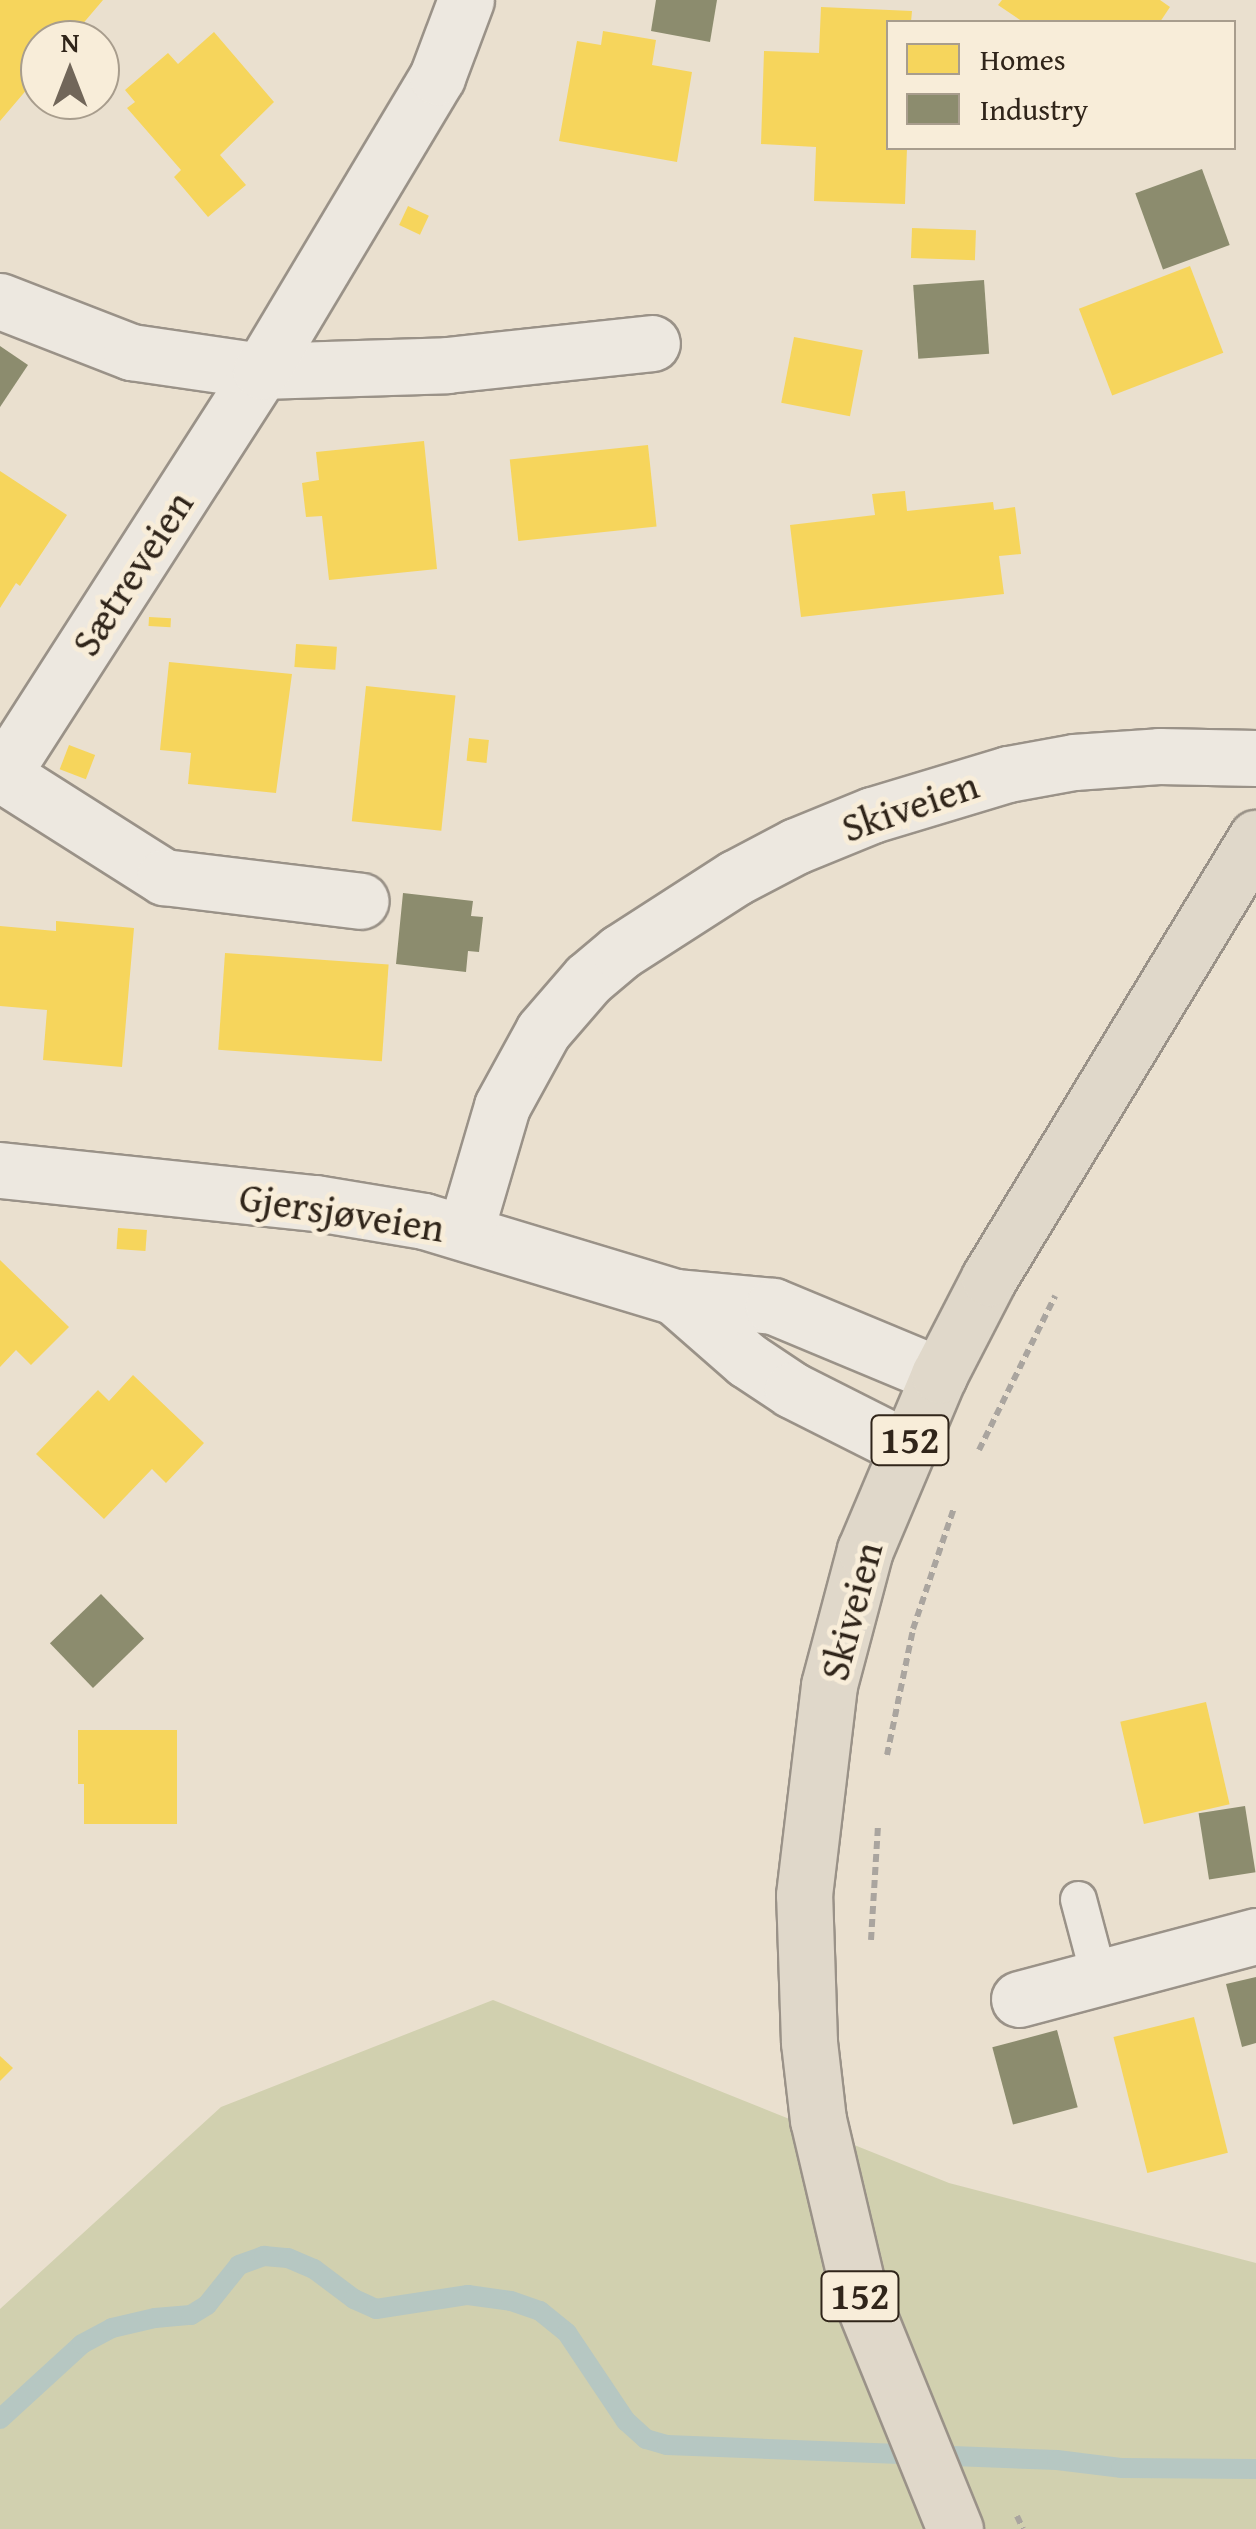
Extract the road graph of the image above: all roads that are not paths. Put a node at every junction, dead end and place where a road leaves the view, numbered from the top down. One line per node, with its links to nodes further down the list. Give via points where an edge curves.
1 (466, 0): 4 (street, Sætreveien, via 437,77)
2 (0, 301): 4 (street, via 131,352)
3 (652, 344): 4 (street, via 447,365)
4 (261, 371): 6 (street, Sætreveien)
5 (1256, 758): 10 (street, Skiveien, via 1125,758 1008,774 872,815 735,878 620,952 543,1032 502,1106)
6 (1, 776): 8 (street, Sætreveien, via 164,878)
7 (1256, 838): 12 (main road, Skiveien / 152, via 989,1278)
8 (361, 901)
9 (0, 1170): 10 (street, Gjersjøveien, via 332,1205)
10 (466, 1232): 11 (street, Gjersjøveien)
11 (675, 1297): 12 (street, Gjersjøveien, via 773,1306); 13 (street, Gjersjøveien, via 792,1390)
12 (939, 1375): 13 (main road, Skiveien / 152)
13 (907, 1448): 18 (main road, Skiveien / 152, via 860,1566 829,1685 804,1895 804,1964 818,2120 859,2293)
14 (1078, 1899): 16 (lane)
15 (1256, 1936): 16 (street)
16 (1098, 1978): 17 (street)
17 (1019, 1999)
18 (954, 2529)

